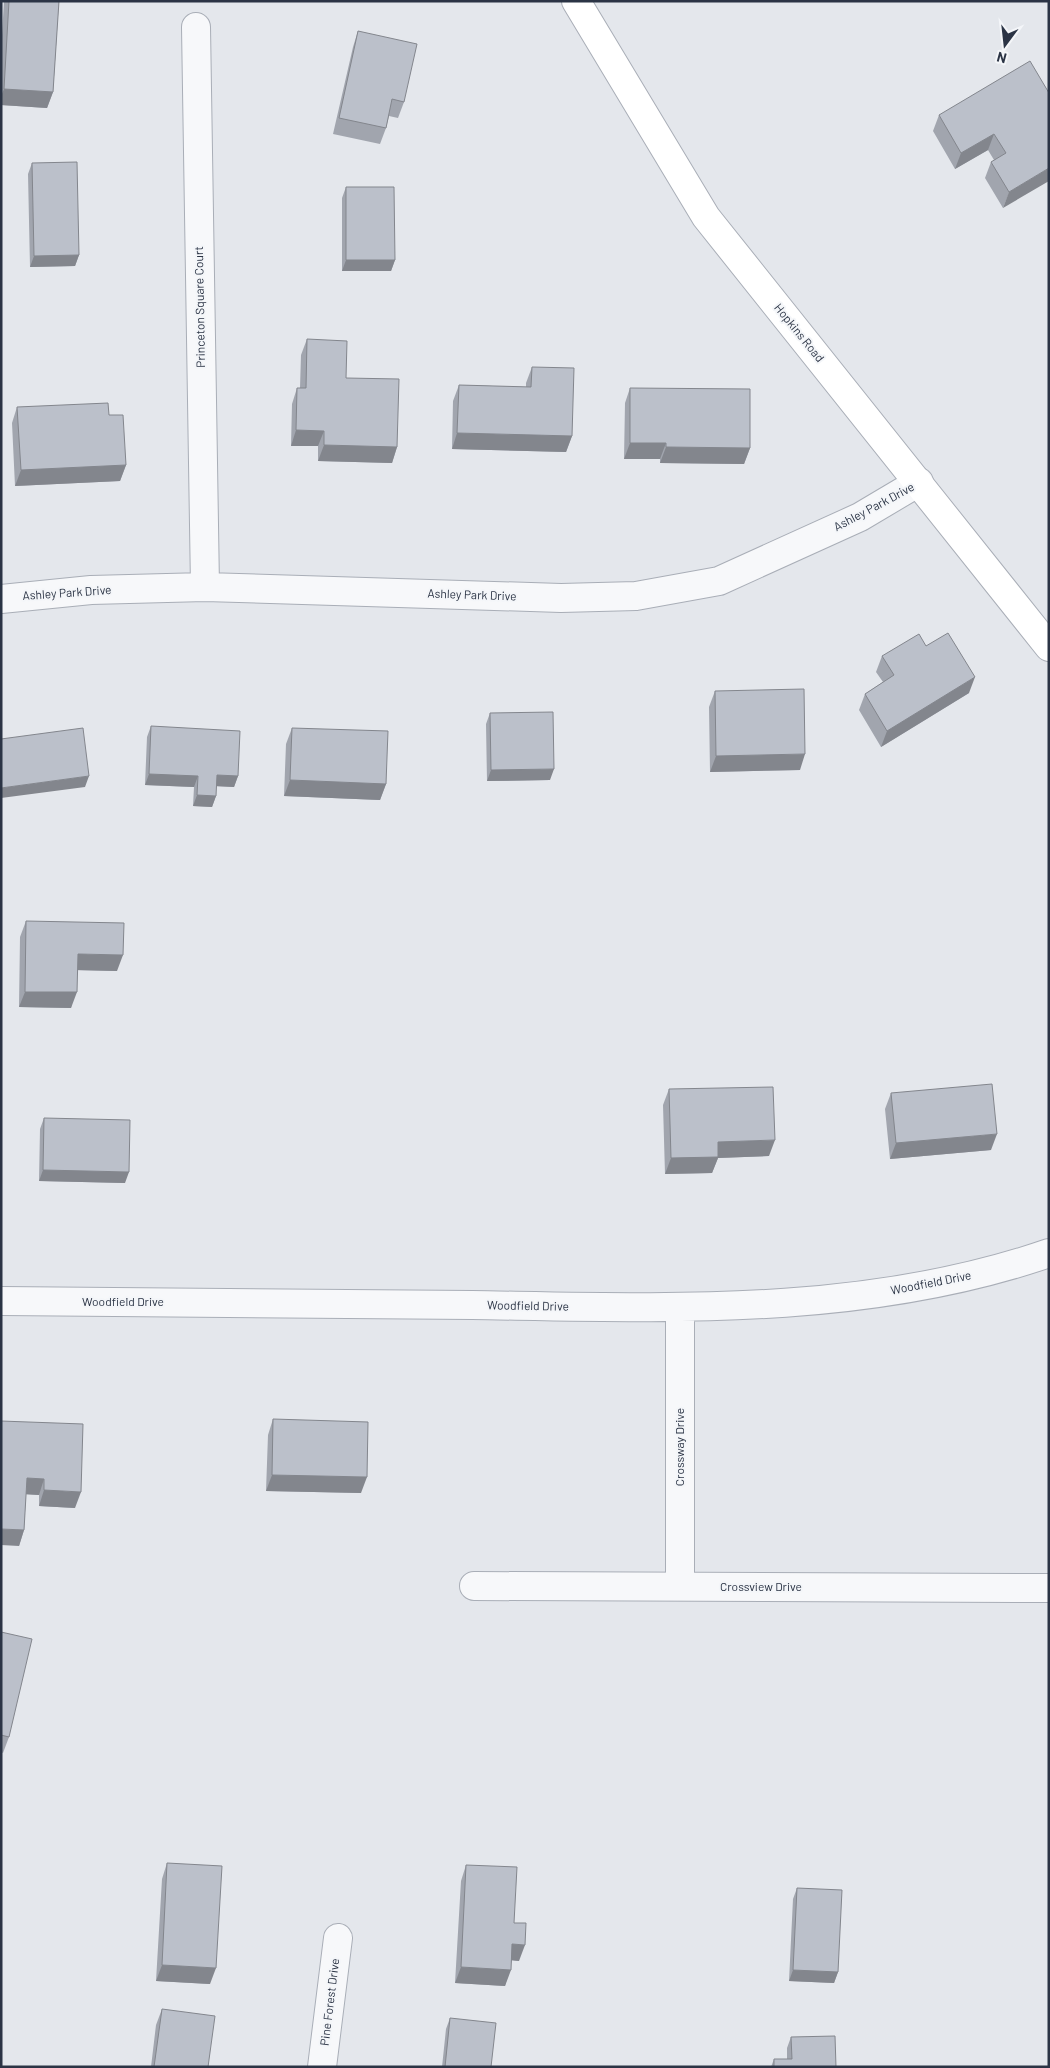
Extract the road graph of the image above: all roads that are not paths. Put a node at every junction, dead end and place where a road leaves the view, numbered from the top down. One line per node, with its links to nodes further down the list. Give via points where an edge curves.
1 (576, 1): 3 (main road, Hopkins Road, via 706,217)
2 (196, 27): 4 (street, Princeton Square Court)
3 (919, 482): 4 (street, Ashley Park Drive, via 860,517 719,581 636,596 561,598); 6 (main road, Hopkins Road)
4 (205, 587): 5 (street, Ashley Park Drive, via 91,590)
5 (1, 598)
6 (1049, 647)
7 (1049, 1253): 9 (street, Woodfield Drive, via 945,1282 878,1293)
8 (1, 1301): 9 (street, Woodfield Drive)
9 (680, 1308): 11 (street, Crossway Drive)
10 (474, 1586): 11 (street, Crossview Drive)
11 (680, 1586): 12 (street, Crossview Drive)
12 (1049, 1588)
13 (338, 1938): 14 (street, Pine Forest Drive)
14 (322, 2067)

